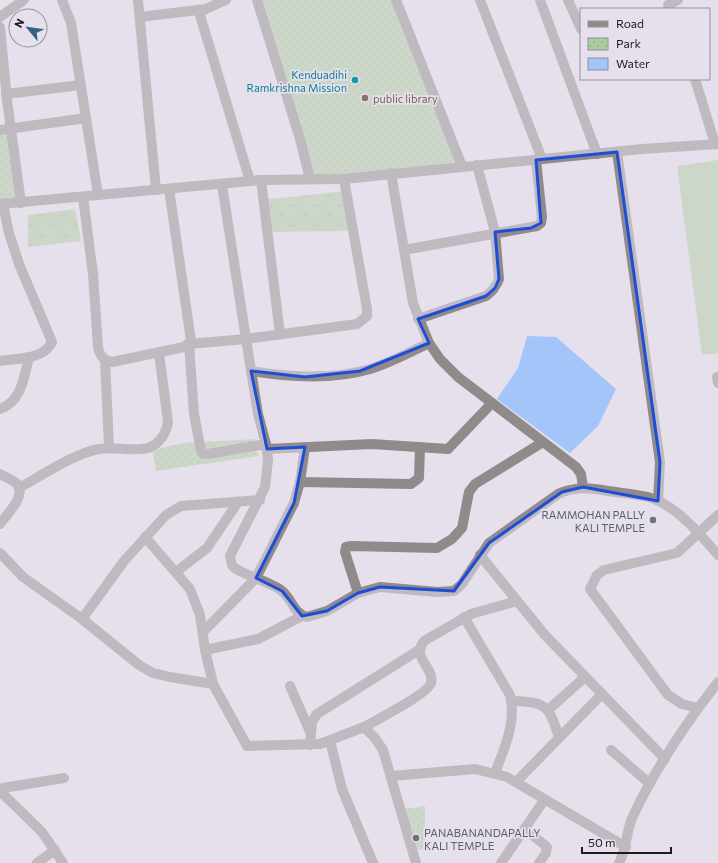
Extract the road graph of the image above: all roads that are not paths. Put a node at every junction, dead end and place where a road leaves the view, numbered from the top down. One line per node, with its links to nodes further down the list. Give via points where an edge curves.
1 (24, 0): 14 (street)
2 (62, 0): 18 (street, via 71,23)
3 (138, 0): 13 (street)
4 (226, 0): 12 (street)
5 (257, 0): 30 (street)
6 (396, 0): 28 (street)
7 (480, 0): 26 (street)
8 (540, 0): 25 (street)
9 (568, 0): 16 (street)
10 (678, 0): 11 (street)
11 (668, 5)
12 (206, 9): 13 (street); 33 (street, via 199,12)
13 (140, 16): 35 (street)
14 (0, 17)
15 (0, 27): 19 (street)
16 (580, 27)
17 (695, 80): 23 (street)
18 (81, 85): 19 (street); 20 (street)
19 (6, 94): 21 (street)
20 (86, 118): 21 (street); 37 (street)
21 (10, 129): 22 (street); 39 (street)
22 (0, 130)
23 (716, 144): 24 (street)
24 (617, 152): 25 (street); 65 (street, via 660,462)
25 (597, 154): 26 (street)
26 (539, 160): 27 (street); 41 (street, via 541,223 531,228)
27 (477, 165): 28 (street); 41 (street)
28 (462, 166): 29 (street)
29 (391, 173): 31 (street); 42 (street)
30 (310, 179): 31 (street); 32 (street)
31 (344, 179): 44 (street, via 367,316 357,324)
32 (261, 180): 33 (street); 44 (street)
33 (250, 181): 34 (street)
34 (222, 185): 36 (street); 45 (street)
35 (156, 190): 36 (street); 37 (street)
36 (169, 190): 47 (street, via 192,337)
37 (98, 195): 38 (street)
38 (83, 197): 39 (street); 50 (street, via 93,274 97,335 100,354)
39 (21, 202): 40 (street)
40 (1, 204): 49 (street, via 19,264 52,342 45,352)
41 (495, 232): 42 (street); 43 (street, via 499,279 495,288 486,296)
42 (404, 250): 43 (street, via 412,302)
43 (418, 319): 46 (street)
44 (280, 334): 45 (street)
45 (246, 339): 47 (street); 52 (street)
46 (429, 343): 52 (street, via 400,357 360,371 305,377); 53 (street, via 440,359 458,377)
47 (189, 344): 48 (street); 57 (street, via 194,414 200,451 208,454)
48 (159, 353): 50 (street, via 122,361); 56 (street, via 168,422 164,434 149,448)
49 (29, 357): 51 (street); 54 (street, via 17,396 9,406)
50 (105, 360): 56 (street)
51 (0, 361)
52 (251, 371): 57 (street, via 258,414)
53 (492, 403): 55 (street); 59 (street, via 448,449)
54 (0, 409)
55 (543, 442): 63 (street, via 576,467 581,474); 76 (street, via 475,484 469,492 462,528 452,539 437,548 346,547 345,552)
56 (109, 447): 62 (street, via 83,454)
57 (267, 447): 58 (street); 64 (street, via 265,487)
58 (305, 447): 59 (street, via 396,444); 61 (street)
59 (420, 447): 61 (street, via 419,478 411,484)
60 (0, 474): 62 (street)
61 (300, 482): 75 (street, via 291,509)
62 (19, 488): 68 (street, via 18,500)
63 (583, 488): 65 (street, via 648,497); 72 (street, via 558,494 497,536)
64 (260, 500): 66 (street); 75 (street, via 230,556 235,569)
65 (658, 501): 69 (street)
66 (238, 502): 70 (street, via 181,506 166,515); 74 (street, via 207,548)
67 (718, 515): 69 (street)
68 (0, 524)
69 (700, 534): 73 (street); 90 (street, via 685,548 670,556 604,570 598,574 590,589 668,695 682,704)
70 (145, 537): 74 (street); 80 (street, via 113,575)
71 (0, 553): 80 (street, via 23,577)
72 (480, 555): 76 (street, via 462,584 454,591 380,587); 77 (street)
73 (718, 555)
74 (176, 572): 81 (street, via 193,596)
75 (256, 578): 78 (street, via 282,591 296,612); 81 (street)
76 (358, 593): 78 (street, via 327,611)
77 (517, 601): 79 (street, via 483,609); 84 (street)
78 (302, 616): 82 (street, via 258,639)
79 (464, 617): 83 (street, via 424,641); 89 (street)
80 (82, 619): 86 (street, via 152,673)
81 (203, 632): 82 (street)
82 (205, 650): 86 (street)
83 (419, 650): 92 (street, via 431,684 423,693); 94 (street, via 321,711 312,722)
84 (585, 677): 88 (street); 91 (street)
85 (718, 682): 90 (street)
86 (213, 684): 94 (street, via 247,746)
87 (290, 686): 94 (street)
88 (602, 694): 93 (street); 97 (street)
89 (511, 701): 91 (street, via 537,702); 98 (street, via 513,711 506,746)
90 (698, 708): 97 (street)
91 (548, 710): 93 (street)
92 (364, 727): 95 (street); 99 (street, via 376,738 383,750)
93 (559, 737): 101 (street)
94 (310, 740): 95 (street)
95 (330, 741): 110 (street, via 342,789)
96 (610, 750): 102 (street)
97 (665, 759): 102 (street)
98 (495, 773): 99 (street, via 475,769); 101 (street)
99 (391, 776): 111 (street)
100 (64, 778): 103 (street)
101 (516, 782): 104 (street)
102 (650, 784): 106 (street, via 632,818)
103 (1, 787): 107 (street)
104 (545, 799): 105 (street); 106 (street)
105 (525, 829): 112 (street); 113 (street, via 547,847)
106 (626, 846): 114 (street)
107 (55, 850): 108 (street); 109 (street)
108 (37, 863)
109 (63, 863)
110 (373, 863)
111 (416, 863)
112 (501, 863)
113 (539, 863)
114 (619, 863)

